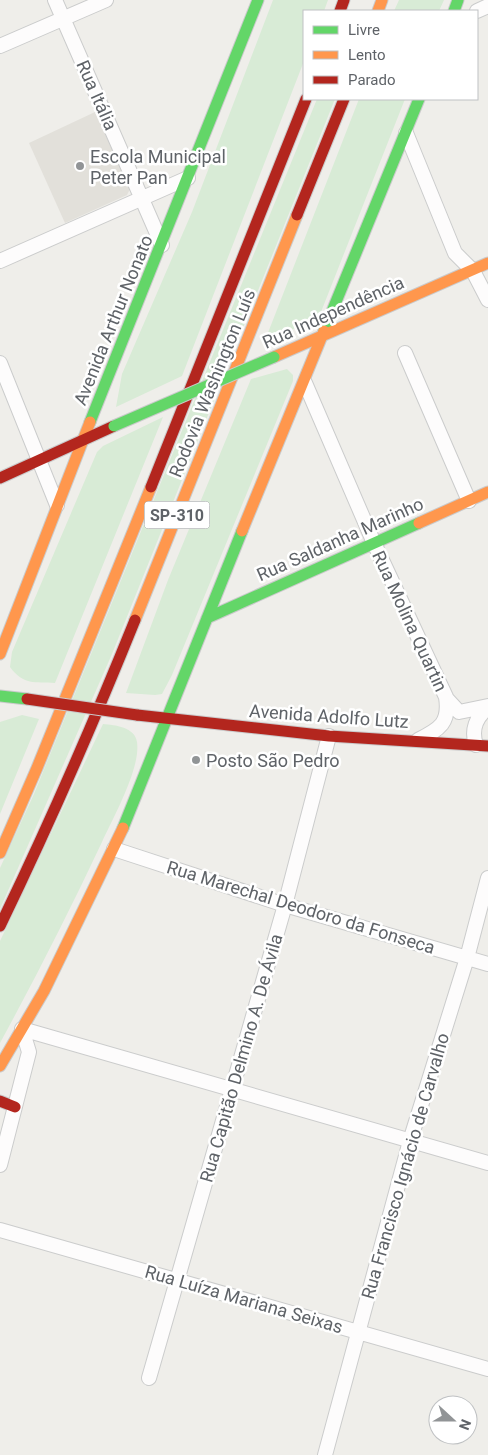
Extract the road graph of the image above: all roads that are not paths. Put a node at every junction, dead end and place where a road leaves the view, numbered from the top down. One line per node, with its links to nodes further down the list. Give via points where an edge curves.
1 (55, 0): 4 (street, Rua Itália)
2 (106, 0): 4 (street)
3 (258, 0): 12 (main road, Avenida Arthur Nonato)
4 (64, 19): 5 (street); 13 (street, Rua Itália)
5 (0, 46)
6 (306, 100): 40 (main road, Rodovia Washington Luís / SP-310, via 39,767)
7 (344, 100): 43 (main road, Rodovia Washington Luís / SP-310, via 95,719)
8 (419, 100): 9 (main road)
9 (406, 133): 10 (main road); 11 (street)
10 (397, 155): 11 (street); 19 (main road)
11 (415, 160): 17 (street, via 455,253)
12 (188, 178): 13 (street); 14 (main road, Avenida Arthur Nonato)
13 (143, 198): 14 (street, Rua Itália); 15 (street)
14 (162, 245): 23 (main road, Avenida Arthur Nonato)
15 (0, 261)
16 (488, 264): 17 (main road, Rua Independência)
17 (473, 271): 18 (street); 19 (main road, Rua Independência)
18 (488, 300)
19 (324, 335): 22 (main road); 23 (main road, Rua Independência, bridge)
20 (405, 353): 27 (street)
21 (0, 363): 24 (street)
22 (305, 382): 29 (street, Rua Molina Quartin); 30 (main road)
23 (83, 441): 24 (main road, Rua Independência); 28 (main road, Avenida Arthur Nonato)
24 (39, 459): 25 (main road, Rua Independência); 28 (street)
25 (0, 478)
26 (488, 492): 27 (main road, Rua Saldanha Marinho)
27 (469, 501): 29 (main road, Rua Saldanha Marinho)
28 (56, 505): 31 (main road, Avenida Arthur Nonato)
29 (374, 543): 30 (main road, Rua Saldanha Marinho); 33 (street, Rua Molina Quartin)
30 (207, 618): 35 (main road)
31 (0, 654)
32 (0, 696): 35 (main road, Avenida Adolfo Lutz, bridge)
33 (446, 697): 34 (street, via 459,712); 37 (street, Rua Molina Quartin, via 447,715 443,723)
34 (488, 707): 38 (street, via 473,730)
35 (168, 720): 36 (main road, Avenida Adolfo Lutz); 39 (main road)
36 (329, 736): 37 (main road, Avenida Adolfo Lutz); 42 (street, Rua Capitão Delmino A. De Ávila)
37 (418, 740): 38 (main road, Avenida Adolfo Lutz)
38 (482, 745)
39 (114, 849): 42 (street, Rua Marechal Deodoro da Fonseca); 46 (main road, via 44,991)
40 (0, 853)
41 (488, 878): 44 (street, Rua Francisco Ignácio de Carvalho)
42 (285, 905): 44 (street, Rua Marechal Deodoro da Fonseca); 48 (street, Rua Capitão Delmino A. De Ávila)
43 (0, 926)
44 (467, 958): 45 (street, Rua Marechal Deodoro da Fonseca); 51 (street, Rua Francisco Ignácio de Carvalho)
45 (488, 964)
46 (22, 1028): 47 (main road); 48 (street); 50 (street, via 29,1052)
47 (0, 1066)
48 (231, 1091): 51 (street); 55 (street, Rua Capitão Delmino A. De Ávila)
49 (0, 1101): 50 (main road)
50 (15, 1107): 53 (street)
51 (410, 1141): 52 (street); 56 (street, Rua Francisco Ignácio de Carvalho)
52 (488, 1163)
53 (0, 1165)
54 (0, 1230): 55 (street, Rua Luíza Mariana Seixas)
55 (178, 1280): 56 (street, Rua Luíza Mariana Seixas); 58 (street, Rua Capitão Delmino A. De Ávila)
56 (357, 1332): 57 (street, Rua Luíza Mariana Seixas); 59 (street, Rua Francisco Ignácio de Carvalho)
57 (488, 1369)
58 (149, 1378)
59 (325, 1455)

